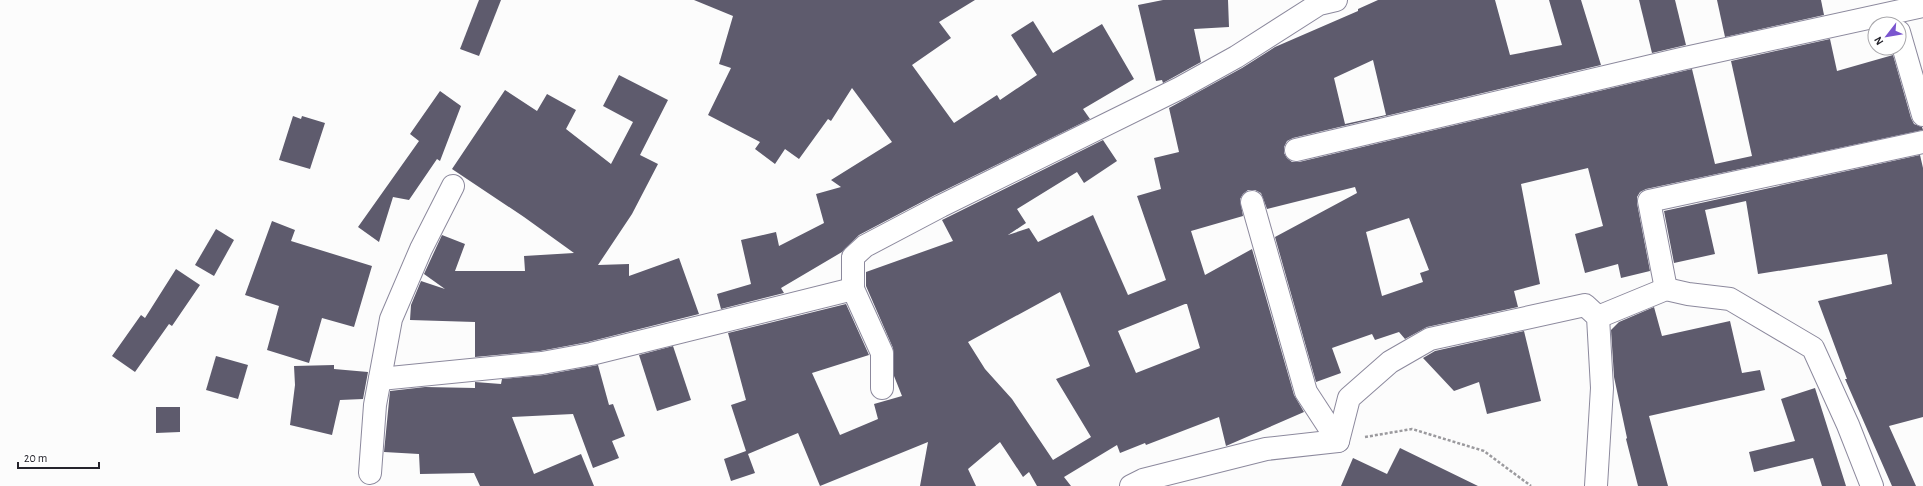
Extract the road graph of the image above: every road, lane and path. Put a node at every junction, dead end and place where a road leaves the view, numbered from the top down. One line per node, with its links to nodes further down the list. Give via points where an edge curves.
1 (1336, 0): 11 (street, via 1319,4 1236,57 1180,88 865,246 853,257)
2 (1923, 6): 3 (street)
3 (1898, 16)
4 (1867, 22): 8 (street, via 1681,59)
5 (1906, 56): 6 (street)
6 (1923, 115)
7 (1923, 142): 12 (street, via 1648,201)
8 (1296, 150)
9 (453, 186): 14 (street, via 421,248 391,319)
10 (1252, 202): 16 (street, via 1306,392)
11 (853, 289): 14 (street, via 591,354 542,363); 15 (street, via 882,353)
12 (1666, 289): 13 (street); 21 (street, via 1730,299 1813,348)
13 (1598, 317): 16 (street, via 1586,305 1430,339 1390,362 1349,398); 20 (street, via 1602,388)
14 (380, 379): 17 (street, via 375,405)
15 (882, 388)
16 (1338, 441): 18 (street, via 1266,449 1143,480); 19 (path, via 1412,429 1484,451)
17 (370, 473)
18 (1131, 486)
19 (1530, 486)
20 (1596, 486)
21 (1872, 486)

